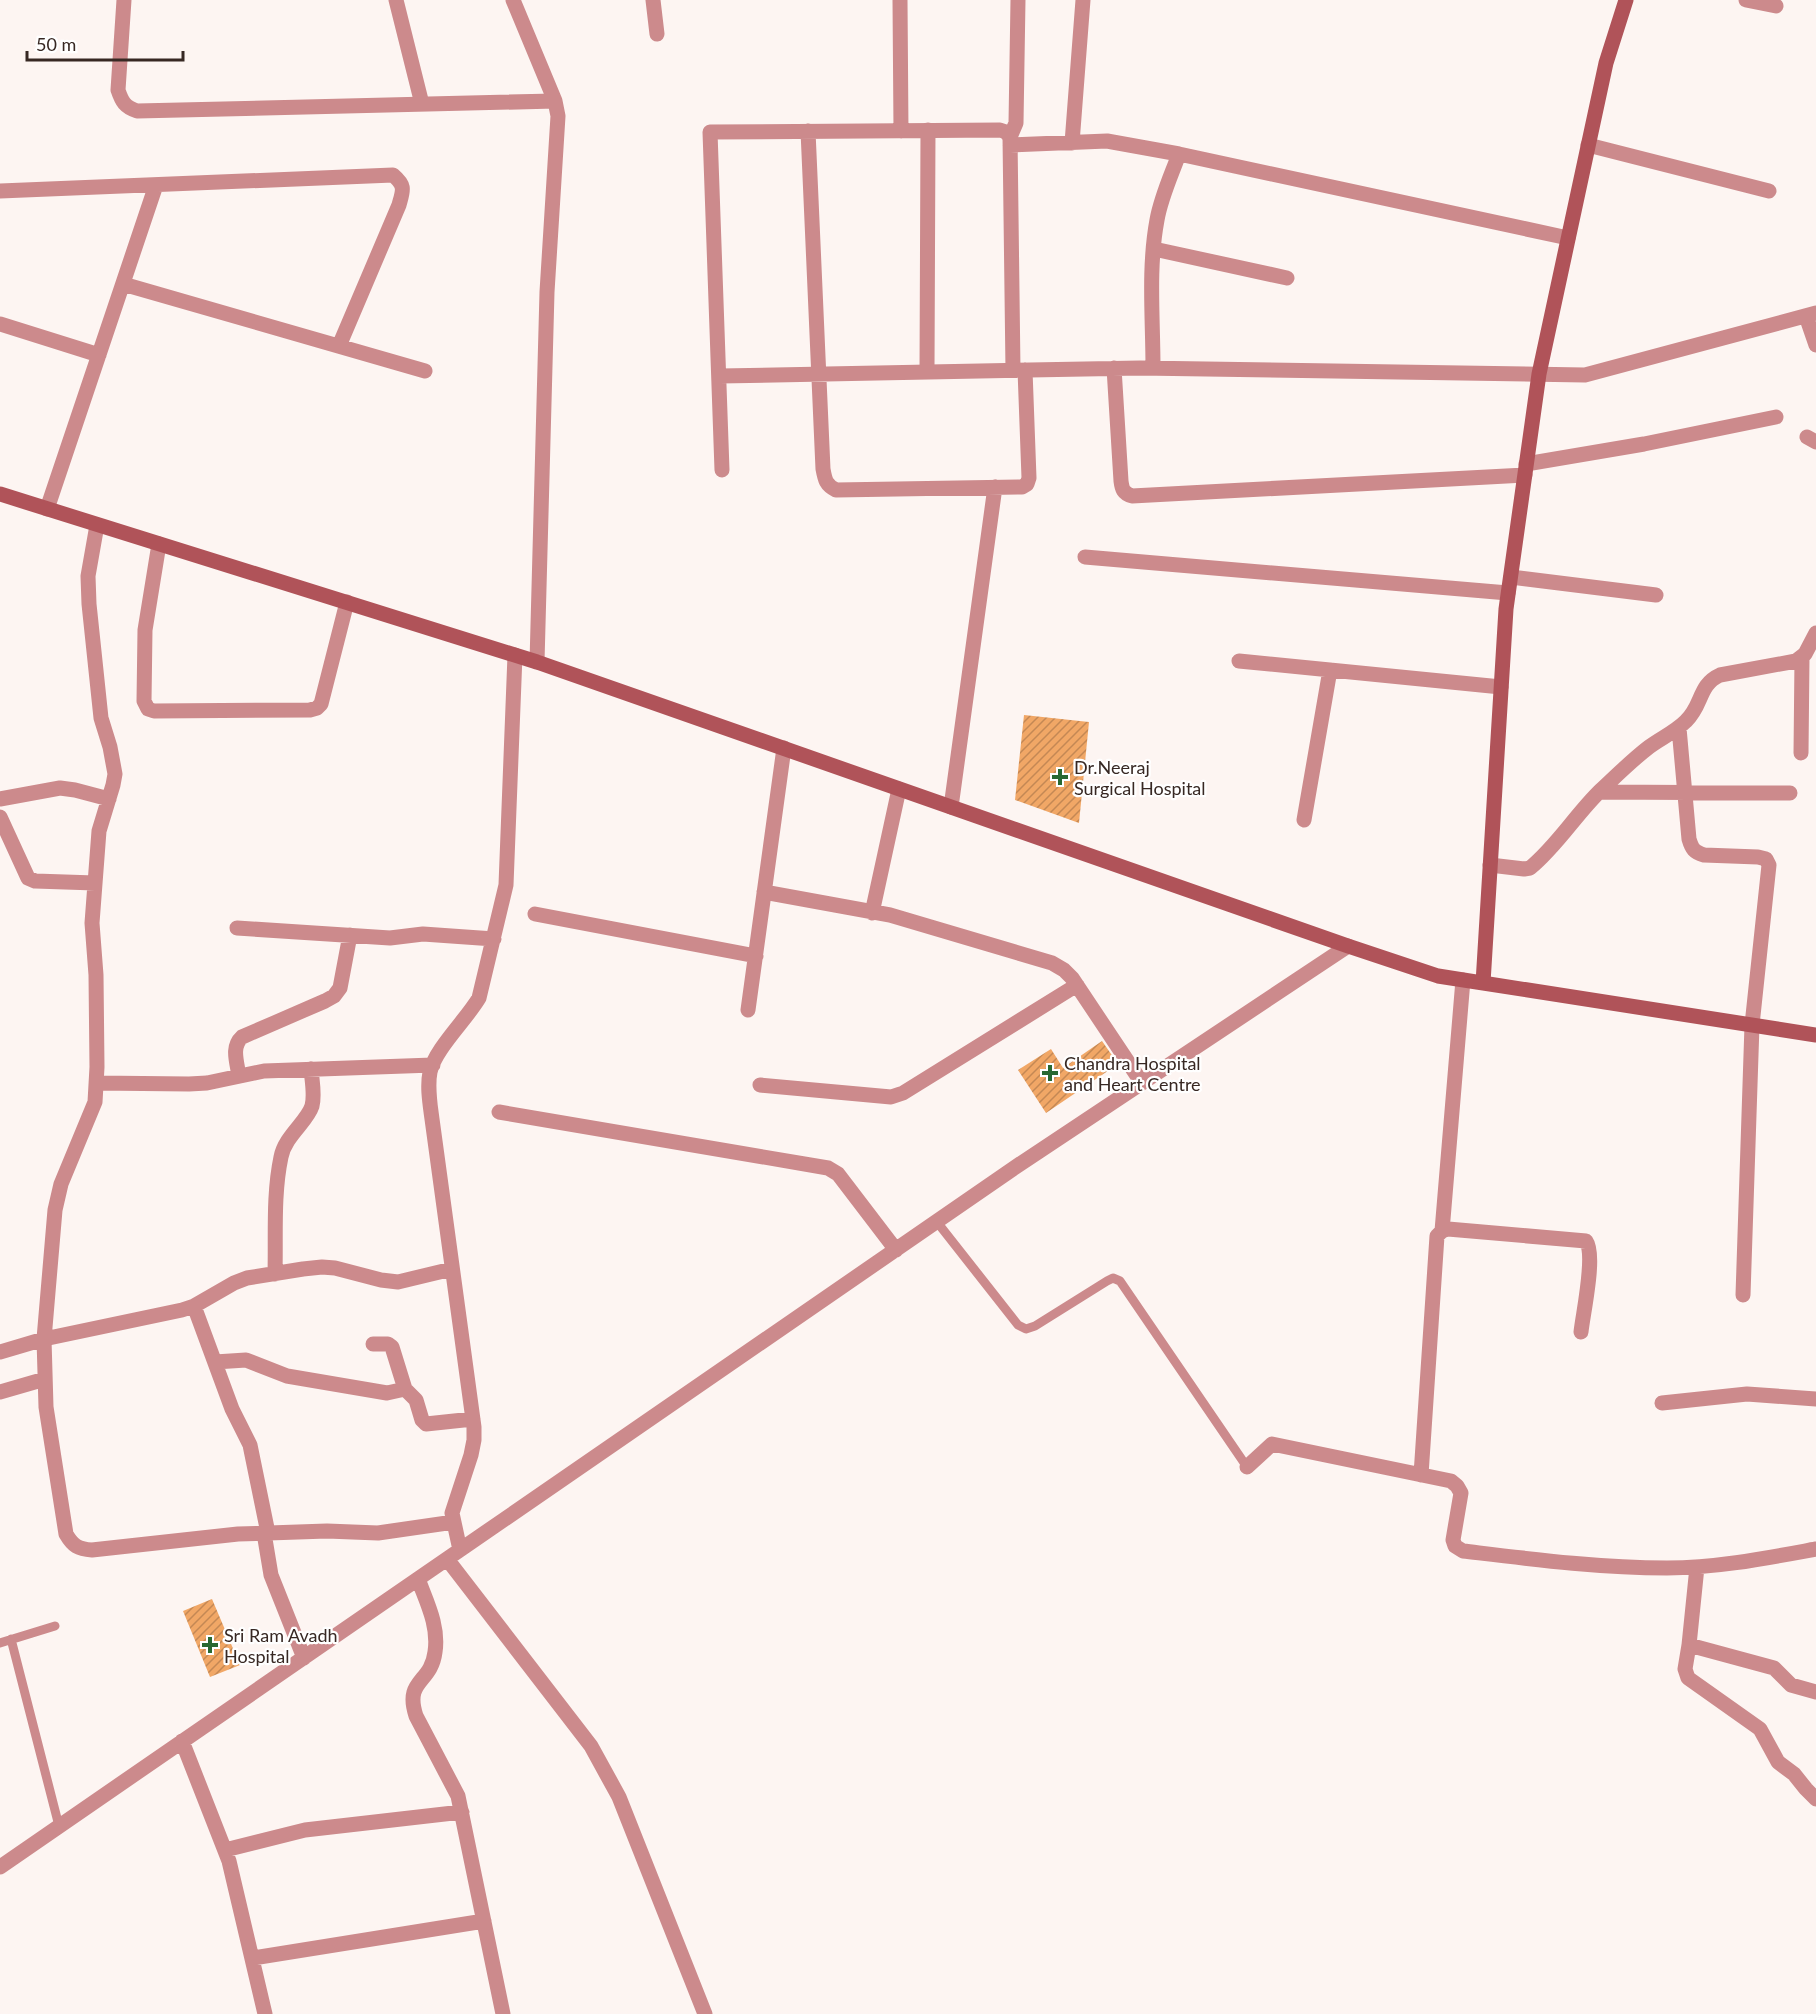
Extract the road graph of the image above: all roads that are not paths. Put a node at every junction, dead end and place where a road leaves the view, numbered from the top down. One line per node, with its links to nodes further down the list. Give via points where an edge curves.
1 (124, 0): 13 (street, via 118,90 121,101 137,111)
2 (396, 0): 13 (street)
3 (513, 0): 12 (street)
4 (653, 0): 11 (street)
5 (900, 0): 14 (street)
6 (1018, 0): 17 (street, via 1016,123)
7 (1083, 0): 18 (street)
8 (1626, 0): 19 (main road, via 1606,63)
9 (1746, 0): 10 (street)
10 (1776, 6)
11 (657, 34)
12 (555, 101): 13 (street); 58 (street, via 558,135 547,292)
13 (422, 104)
14 (901, 130): 15 (street); 16 (street)
15 (928, 130): 17 (street, via 1000,130 1006,132); 37 (street)
16 (808, 131): 38 (street); 40 (street, via 710,132)
17 (1010, 141): 18 (street); 35 (street)
18 (1072, 143): 20 (street, via 1107,141)
19 (1588, 145): 23 (street); 24 (main road)
20 (1179, 154): 24 (street); 25 (street, via 1156,222)
21 (156, 185): 22 (street); 27 (street); 31 (street, via 393,175 401,182 399,205)
22 (0, 191)
23 (1769, 191)
24 (1568, 238): 39 (main road)
25 (1154, 249): 26 (street); 34 (street)
26 (1287, 278)
27 (123, 284): 31 (street); 32 (street)
28 (1811, 315): 30 (street); 39 (street, via 1585,375)
29 (0, 324): 32 (street)
30 (1816, 345)
31 (339, 346): 36 (street)
32 (99, 355): 46 (street)
33 (1114, 368): 34 (street); 35 (street); 43 (street, via 1120,481 1122,490 1132,496)
34 (1153, 368): 39 (street)
35 (1019, 370): 37 (street); 44 (street, via 1029,478 1022,487)
36 (425, 371)
37 (927, 372): 38 (street)
38 (818, 374): 40 (street); 44 (street, via 823,469 829,487)
39 (1539, 374): 43 (main road)
40 (720, 376): 42 (street)
41 (1776, 417): 43 (street)
42 (722, 470)
43 (1526, 470): 50 (main road)
44 (995, 487): 70 (street)
45 (0, 494): 46 (main road)
46 (48, 509): 47 (main road)
47 (97, 525): 48 (main road); 69 (street, via 89,566 88,604 101,718 114,761)
48 (159, 544): 53 (main road); 53 (street, via 145,630 144,701 154,711 317,708)
49 (1085, 557): 51 (street)
50 (1511, 577): 51 (main road); 52 (street)
51 (1508, 593): 60 (main road)
52 (1656, 596)
53 (346, 602): 55 (main road)
54 (1816, 633): 56 (street)
55 (515, 655): 58 (main road); 80 (street, via 508,866)
56 (1802, 658): 61 (street, via 1710,680 1695,712); 63 (street)
57 (1239, 661): 59 (street)
58 (537, 662): 62 (main road)
59 (1330, 670): 60 (street); 72 (street)
60 (1501, 687): 73 (main road)
61 (1679, 729): 65 (street, via 1648,748); 67 (street)
62 (783, 748): 64 (main road); 75 (street)
63 (1801, 753)
64 (899, 789): 70 (main road); 76 (street)
65 (1599, 792): 67 (street); 73 (street, via 1530,868)
66 (1790, 792): 67 (street)
67 (1685, 793): 87 (street, via 1689,839 1695,852 1758,857 1766,859 1769,865)
68 (0, 799): 69 (street, via 60,788)
69 (109, 800): 74 (street, via 99,831)
70 (951, 807): 81 (main road)
71 (0, 817): 74 (street, via 28,878)
72 (1304, 820)
73 (1490, 865): 84 (main road)
74 (95, 883): 92 (street, via 92,923)
75 (764, 892): 76 (street); 82 (street)
76 (872, 913): 85 (street, via 1052,963)
77 (535, 914): 82 (street)
78 (237, 928): 79 (street)
79 (350, 935): 80 (street, via 398,938 434,934); 91 (street, via 340,988 334,996 242,1036 235,1050)
80 (494, 939): 89 (street, via 479,998)
81 (1348, 946): 83 (main road, via 1438,976); 93 (street)
82 (756, 956): 86 (street)
83 (1463, 980): 84 (main road); 97 (street)
84 (1483, 983): 87 (main road)
85 (1077, 985): 93 (street); 94 (street, via 891,1097)
86 (748, 1010)
87 (1752, 1025): 88 (main road); 101 (street)
88 (1816, 1035)
89 (432, 1065): 90 (street); 99 (street, via 429,1091)
90 (311, 1069): 91 (street); 100 (street, via 311,1109 281,1155)
91 (239, 1076): 92 (street, via 198,1084)
92 (96, 1083): 104 (street, via 92,1113 61,1184 55,1210)
93 (1142, 1083): 96 (street)
94 (760, 1085)
95 (499, 1112): 98 (street, via 828,1168 838,1174)
96 (937, 1222): 98 (street); 114 (lane, via 1018,1325 1026,1329 1107,1281 1120,1281)
97 (1442, 1231): 103 (street, via 1586,1241 1590,1260); 115 (street, via 1437,1236)
98 (896, 1250): 119 (street)
99 (452, 1269): 100 (street, via 398,1282 322,1267); 113 (street)
100 (275, 1274): 102 (street, via 234,1282)
101 (1743, 1294)
102 (194, 1306): 104 (street); 107 (street)
103 (1581, 1332)
104 (44, 1339): 106 (street); 108 (street)
105 (373, 1344): 109 (street, via 392,1347)
106 (0, 1352)
107 (215, 1362): 109 (street, via 246,1360 287,1376 387,1393); 117 (street, via 250,1445)
108 (45, 1379): 110 (street); 117 (street, via 63,1516 72,1545 92,1550)
109 (405, 1389): 113 (street, via 416,1400 426,1424)
110 (0, 1392)
111 (1816, 1399): 112 (street, via 1747,1394)
112 (1662, 1402)
113 (473, 1419): 116 (street, via 474,1440 452,1513)
114 (1246, 1467): 115 (street, via 1272,1444)
115 (1421, 1475): 120 (street, via 1452,1481 1461,1493 1453,1540 1463,1551 1544,1561)
116 (454, 1522): 117 (street, via 378,1533); 119 (street)
117 (266, 1533): 126 (street, via 271,1575)
118 (1816, 1549): 120 (street)
119 (453, 1555): 121 (street); 138 (street, via 605,1769)
120 (1697, 1567): 125 (street)
121 (418, 1579): 126 (street); 130 (street, via 433,1617 435,1653 430,1671 414,1689 412,1704 458,1796)
122 (55, 1626): 123 (lane)
123 (11, 1639): 124 (lane); 131 (lane)
124 (0, 1642)
125 (1689, 1645): 127 (street, via 1774,1668 1791,1685); 129 (street, via 1684,1670 1688,1678 1761,1729 1778,1762)
126 (304, 1658): 128 (street)
127 (1816, 1692)
128 (182, 1742): 131 (street); 132 (street)
129 (1816, 1799)
130 (462, 1812): 132 (street, via 305,1830); 134 (street)
131 (59, 1826): 133 (street)
132 (225, 1850): 135 (street)
133 (0, 1867)
134 (484, 1921): 135 (street); 137 (street)
135 (253, 1958): 136 (street)
136 (265, 2014)
137 (503, 2014)
138 (705, 2014)

